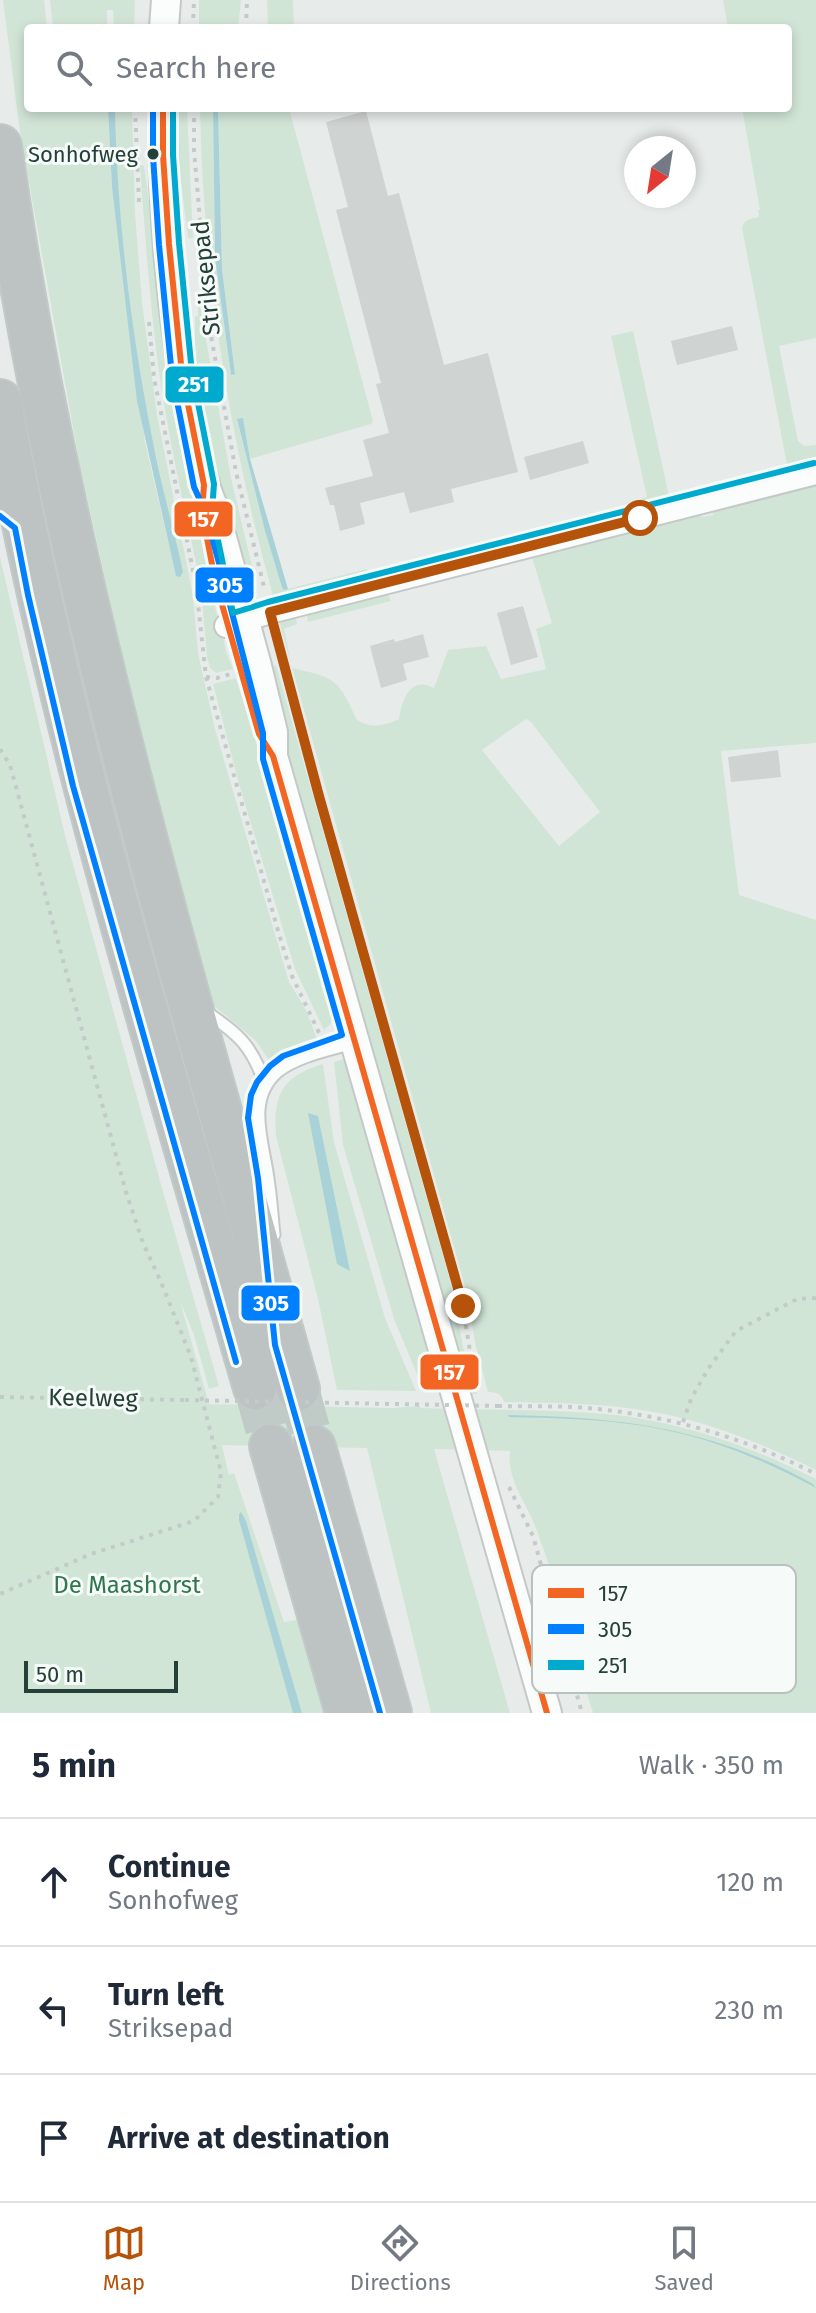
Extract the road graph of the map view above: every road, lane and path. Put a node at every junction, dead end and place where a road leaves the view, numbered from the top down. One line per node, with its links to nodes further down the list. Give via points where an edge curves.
1 (166, 0): 4 (street)
2 (194, 0): 5 (path)
3 (247, 0): 6 (path)
4 (164, 24)
5 (193, 24)
6 (246, 24)
7 (163, 112): 13 (street, via 169,244 181,360 204,485 202,512)
8 (194, 112): 13 (path, Striksepad, via 209,325 236,472)
9 (0, 146): 15 (highway, via 47,425 87,612)
10 (0, 401): 22 (highway, via 15,515 83,783)
11 (816, 473): 13 (street)
12 (196, 585): 17 (path, via 206,677 283,948)
13 (247, 619): 16 (street, via 259,734 273,756); 21 (path, Striksepad, via 319,796 460,1290)
14 (0, 749): 33 (path, via 10,765 126,1192 191,1357 221,1472 218,1497 194,1521 91,1554)
15 (189, 1000): 18 (lane, via 248,1047); 20 (highway)
16 (354, 1042): 17 (lane); 34 (street)
17 (326, 1051): 18 (lane, via 287,1065)
18 (266, 1086): 20 (lane, via 258,1117)
19 (816, 1298): 27 (path, via 797,1299 736,1331 708,1369)
20 (285, 1343): 23 (highway)
21 (470, 1351)
22 (255, 1388)
23 (298, 1389)
24 (482, 1392): 26 (path)
25 (0, 1397): 27 (path, Keelweg, bridge, via 596,1408)
26 (486, 1406)
27 (682, 1423): 30 (path, Keelweg, via 749,1444)
28 (271, 1446): 37 (highway)
29 (314, 1447): 38 (highway)
30 (816, 1474)
31 (508, 1485): 32 (path)
32 (541, 1565)
33 (0, 1594)
34 (532, 1660)
35 (541, 1693): 39 (street)
36 (576, 1693): 40 (path)
37 (347, 1713)
38 (390, 1713)
39 (547, 1713)
40 (582, 1713)

